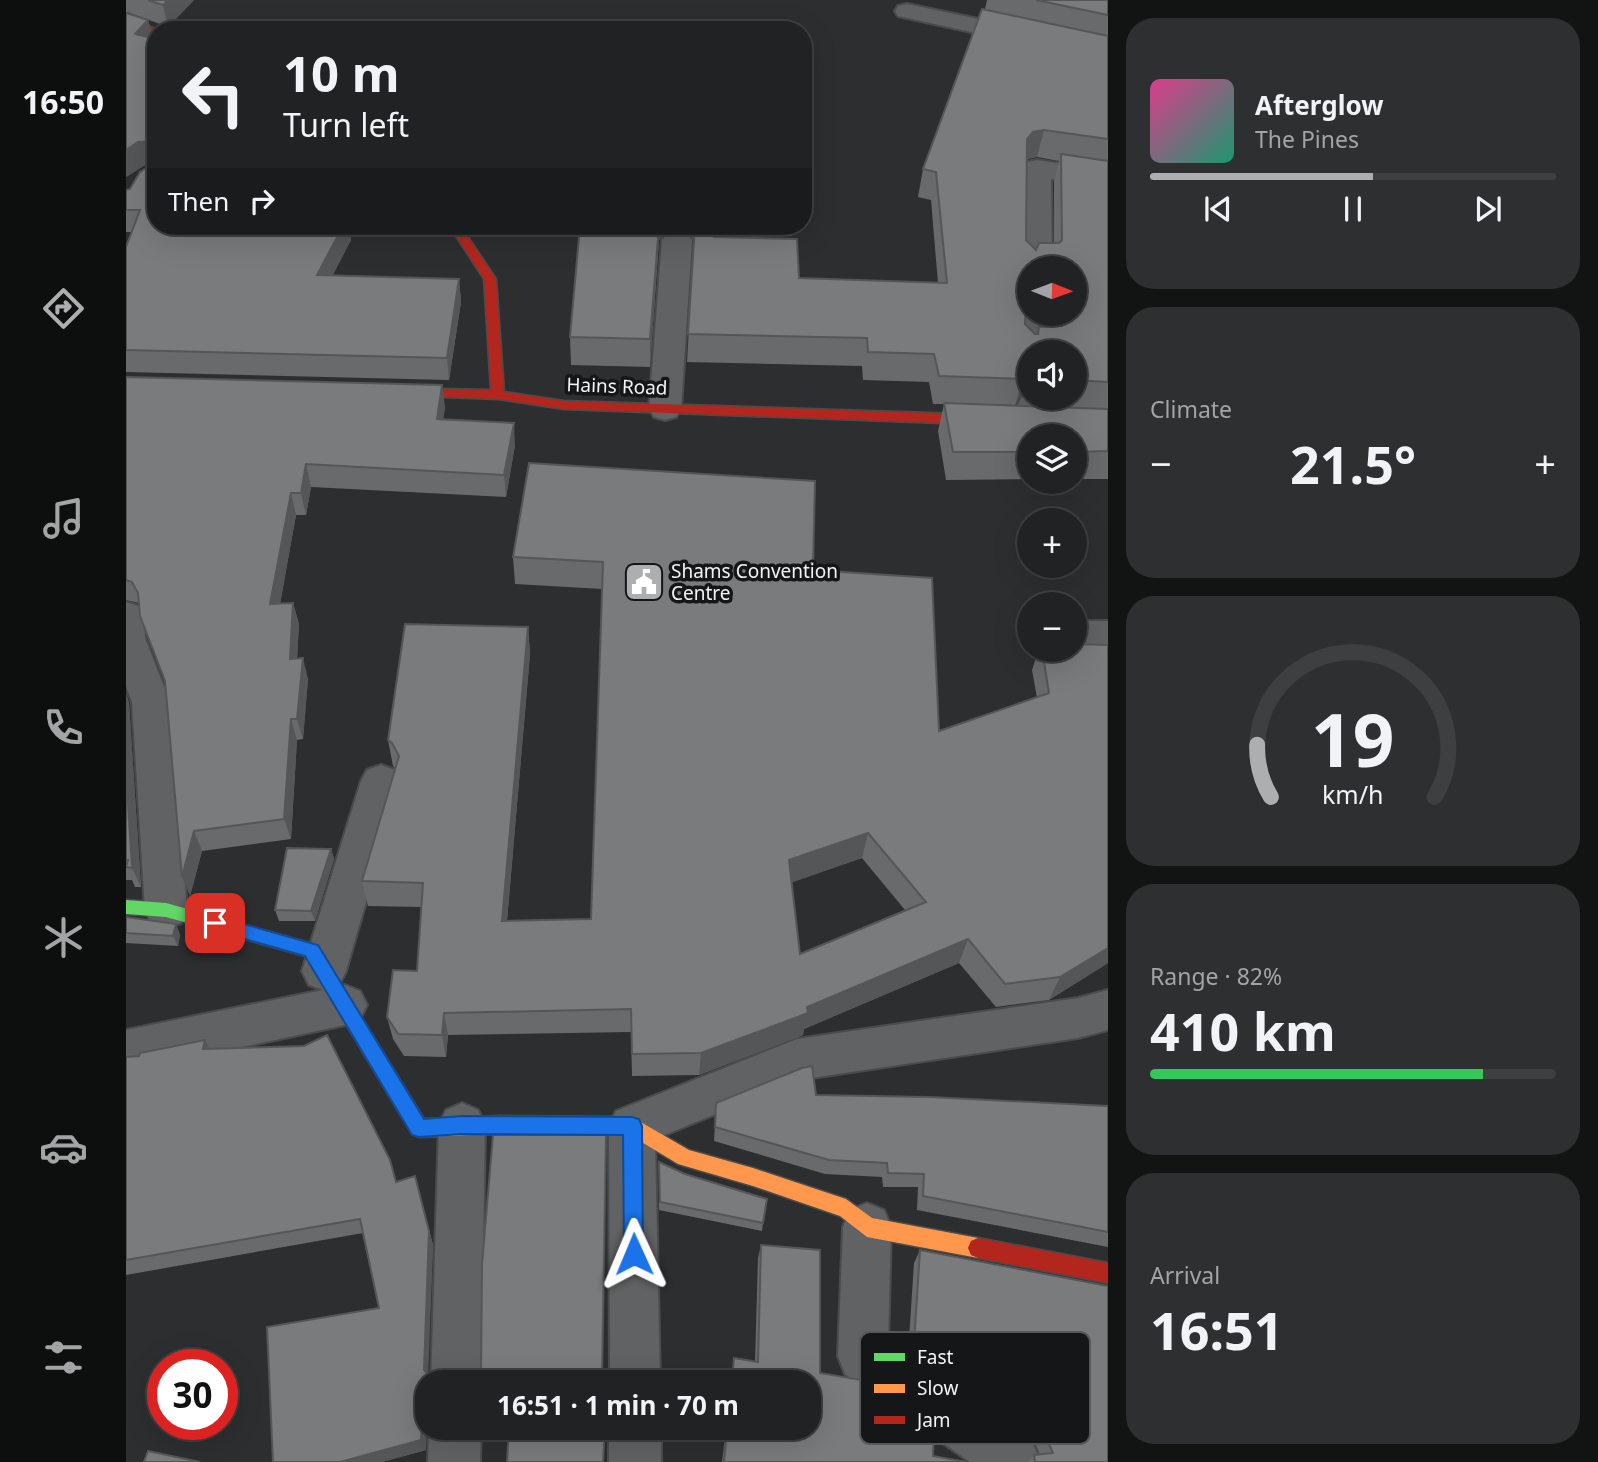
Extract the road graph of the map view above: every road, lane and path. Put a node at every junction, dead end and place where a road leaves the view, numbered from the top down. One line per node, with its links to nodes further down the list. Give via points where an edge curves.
1 (907, 11): 4 (street)
2 (126, 23): 3 (street)
3 (147, 29)
4 (1108, 54)
5 (1108, 179): 8 (street, via 1037,168)
6 (461, 235): 10 (street, via 490,279)
7 (677, 240): 11 (street)
8 (1037, 256)
9 (374, 392): 10 (street, Hains Road)
10 (498, 394): 11 (street, Hains Road, via 564,405)
11 (665, 409): 12 (street, Hains Road)
12 (1034, 413)
13 (126, 615): 18 (street, via 127,638 151,702)
14 (1087, 635): 15 (street)
15 (1108, 635)
16 (381, 781): 19 (street)
17 (126, 907): 18 (street)
18 (166, 909): 19 (street, via 311,950)
19 (334, 988): 21 (street); 22 (street, via 419,1128)
20 (1108, 1010): 23 (street, via 797,1060)
21 (126, 1051)
22 (462, 1125): 23 (street); 27 (street)
23 (632, 1126): 24 (street, via 685,1158 846,1209); 28 (street)
24 (867, 1227): 25 (street); 26 (street)
25 (1108, 1273)
26 (864, 1332)
27 (456, 1370)
28 (635, 1370)
29 (454, 1440): 32 (street)
30 (635, 1440): 33 (street)
31 (989, 1444): 34 (street)
32 (454, 1462)
33 (635, 1462)
34 (1015, 1462)

